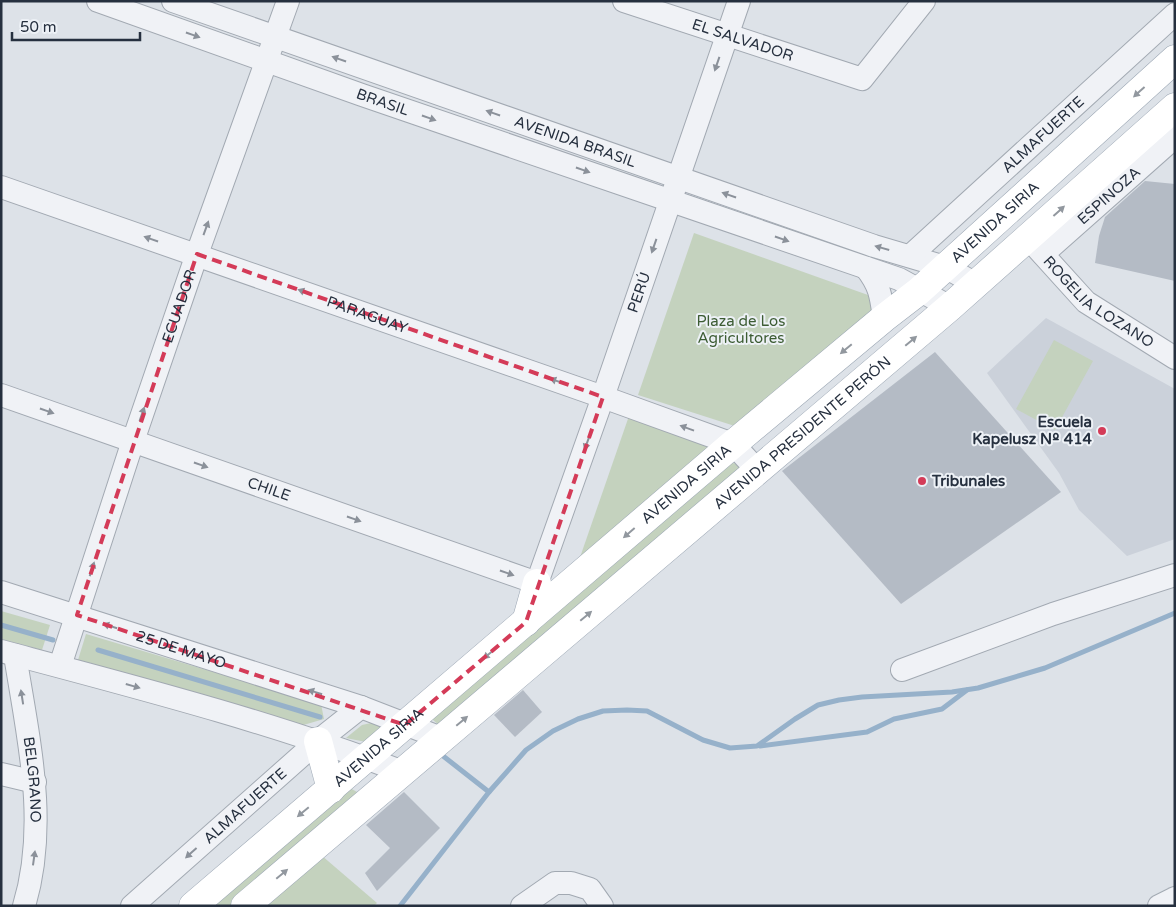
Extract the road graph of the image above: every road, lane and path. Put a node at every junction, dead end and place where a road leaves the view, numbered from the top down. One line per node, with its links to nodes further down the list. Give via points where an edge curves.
1 (98, 1): 11 (street, BRASIL, one-way to 11)
2 (173, 1): 9 (street, AVENIDA BRASIL)
3 (288, 1): 9 (street, ECUADOR)
4 (624, 1): 8 (street, EL SALVADOR)
5 (739, 1): 8 (street, PERÚ)
6 (924, 1): 8 (street, EL SALVADOR, via 862,78)
7 (1175, 14): 19 (street, ALMAFUERTE)
8 (727, 35): 14 (street, PERÚ, one-way to 14)
9 (275, 37): 11 (street, ECUADOR); 14 (street, AVENIDA BRASIL, one-way to 9)
10 (1175, 59): 20 (main road, AVENIDA SIRIA, one-way to 20)
11 (267, 61): 16 (street, BRASIL, one-way to 16); 18 (street, ECUADOR, one-way to 11)
12 (1175, 107): 17 (main road, AVENIDA PRESIDENTE PERÓN, one-way to 12)
13 (1175, 137): 17 (street, ESPINOZA)
14 (678, 177): 16 (street, PERÚ); 19 (street, AVENIDA BRASIL, one-way to 14)
15 (1, 187): 18 (street, PARAGUAY, one-way to 15)
16 (670, 200): 21 (street, one-way to 21); 28 (street, PERÚ, one-way to 28)
17 (1035, 246): 22 (main road, AVENIDA PRESIDENTE PERÓN); 26 (street, ROGELIA LOZANO, via 1086,302)
18 (197, 254): 28 (street, PARAGUAY, one-way to 18); 29 (street, ECUADOR, one-way to 18)
19 (910, 256): 20 (street, AVENIDA BRASIL)
20 (945, 267): 22 (street, AVENIDA BRASIL); 23 (main road, AVENIDA SIRIA)
21 (866, 268): 23 (street); 25 (street, via 881,293)
22 (976, 284): 24 (main road, AVENIDA PRESIDENTE PERÓN)
23 (919, 290): 24 (street); 25 (main road, AVENIDA SIRIA)
24 (950, 308): 31 (main road, AVENIDA PRESIDENTE PERÓN, one-way to 24)
25 (884, 318): 30 (main road, AVENIDA SIRIA, one-way to 30)
26 (1175, 358)
27 (1, 395): 29 (street, CHILE, one-way to 29)
28 (604, 397): 30 (street, PARAGUAY, one-way to 28); 33 (street, PERÚ, one-way to 33)
29 (133, 441): 33 (street, CHILE, one-way to 33); 36 (street, ECUADOR, one-way to 29)
30 (732, 444): 31 (street); 35 (main road, AVENIDA SIRIA, one-way to 35)
31 (758, 471): 43 (main road, AVENIDA PRESIDENTE PERÓN, one-way to 31)
32 (1175, 575): 39 (street, via 1052,614)
33 (537, 583): 35 (main road)
34 (1, 592): 36 (street, 25 DE MAYO)
35 (526, 622): 41 (main road, AVENIDA SIRIA, one-way to 41)
36 (74, 623): 38 (street, ECUADOR); 40 (street, 25 DE MAYO, one-way to 36)
37 (8, 653): 38 (street); 47 (street, BELGRANO, one-way to 37)
38 (63, 659): 42 (street, one-way to 42)
39 (902, 670)
40 (361, 707): 41 (street, 25 DE MAYO); 42 (street, ALMAFUERTE)
41 (406, 725): 43 (street, 25 DE MAYO); 44 (main road, AVENIDA SIRIA)
42 (318, 741): 44 (street); 48 (main road); 51 (street, ALMAFUERTE, one-way to 51)
43 (433, 745): 45 (main road)
44 (368, 758): 45 (street); 48 (main road, AVENIDA SIRIA)
45 (403, 772): 53 (main road, one-way to 45)
46 (1, 774): 47 (street)
47 (35, 782): 50 (street, BELGRANO, one-way to 47, via 35,850)
48 (331, 789): 52 (main road, AVENIDA SIRIA, one-way to 52)
49 (1175, 898): 56 (street)
50 (24, 906)
51 (132, 906)
52 (193, 906)
53 (245, 906)
54 (522, 906): 55 (street, via 555,883 571,883 590,889)
55 (602, 906)
56 (1159, 906)

